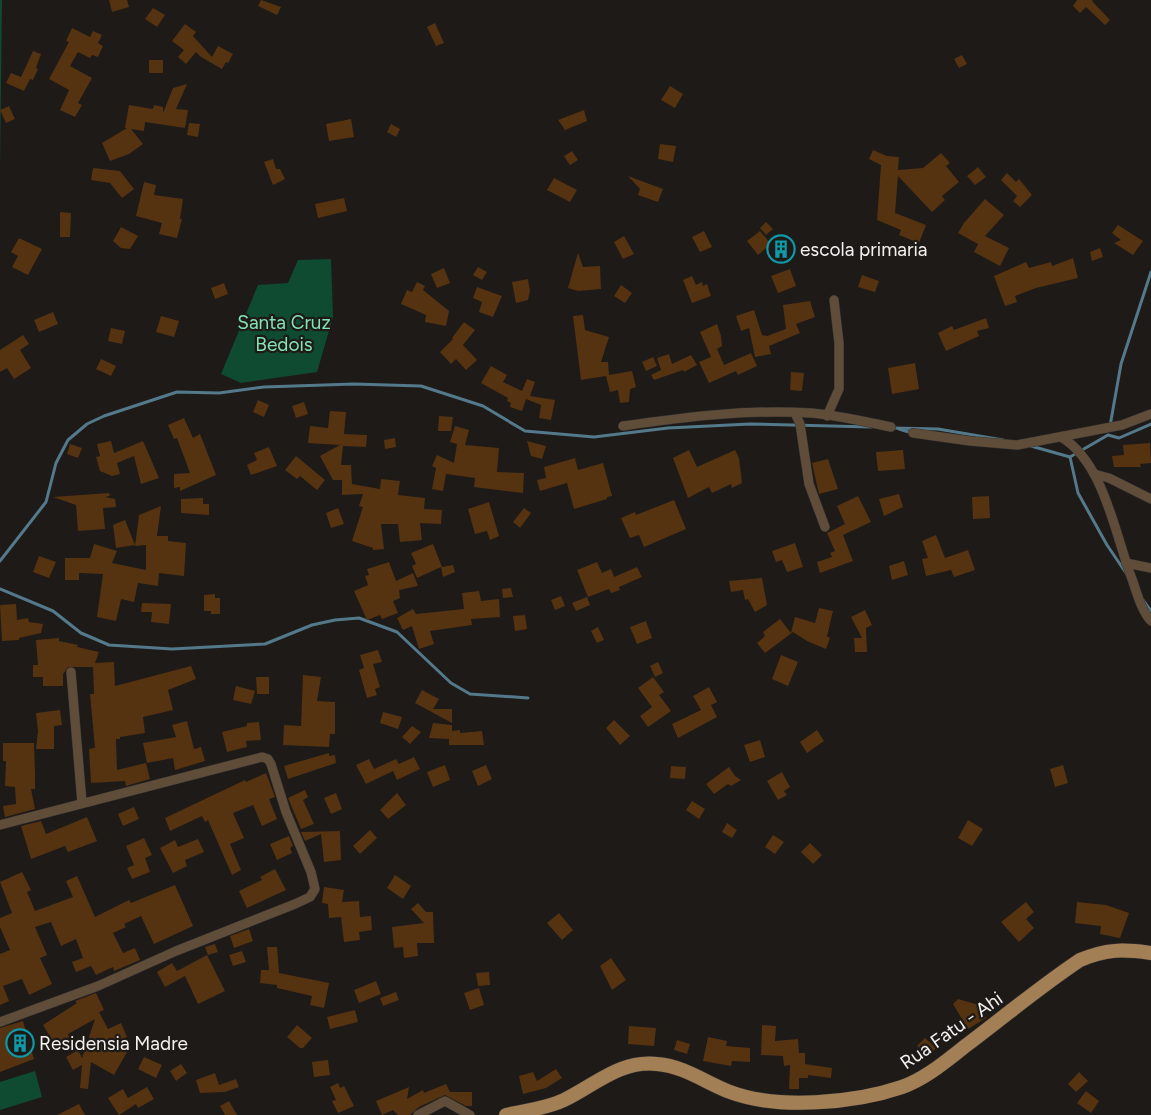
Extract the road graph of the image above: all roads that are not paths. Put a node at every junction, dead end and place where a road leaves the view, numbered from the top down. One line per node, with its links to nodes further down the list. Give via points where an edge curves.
1 (834, 300): 4 (street, via 839,343 839,389)
2 (795, 413): 4 (street); 5 (street, via 680,418); 11 (street, via 800,424 809,484)
3 (1151, 414): 8 (street, via 1122,425)
4 (827, 416): 6 (street)
5 (624, 426)
6 (891, 427)
7 (913, 433): 8 (street, via 1005,445)
8 (1062, 437): 9 (street, via 1084,455)
9 (1094, 474): 10 (street); 12 (street, via 1110,510)
10 (1151, 499)
11 (825, 527)
12 (1126, 563): 13 (street); 14 (street)
13 (1151, 568)
14 (1151, 621)
15 (71, 672): 16 (street)
16 (82, 803): 17 (street); 19 (street, via 243,761 268,759 311,872 314,894 98,986)
17 (0, 825)
18 (1151, 952): 22 (main road, Rua Fatu - Ahi, via 1107,950 1080,960 918,1080 867,1097 810,1102 758,1098 732,1093 688,1071 643,1064 612,1072 547,1107)
19 (0, 1022)
20 (418, 1115): 21 (street, via 445,1101)
21 (470, 1115)
22 (506, 1115)

